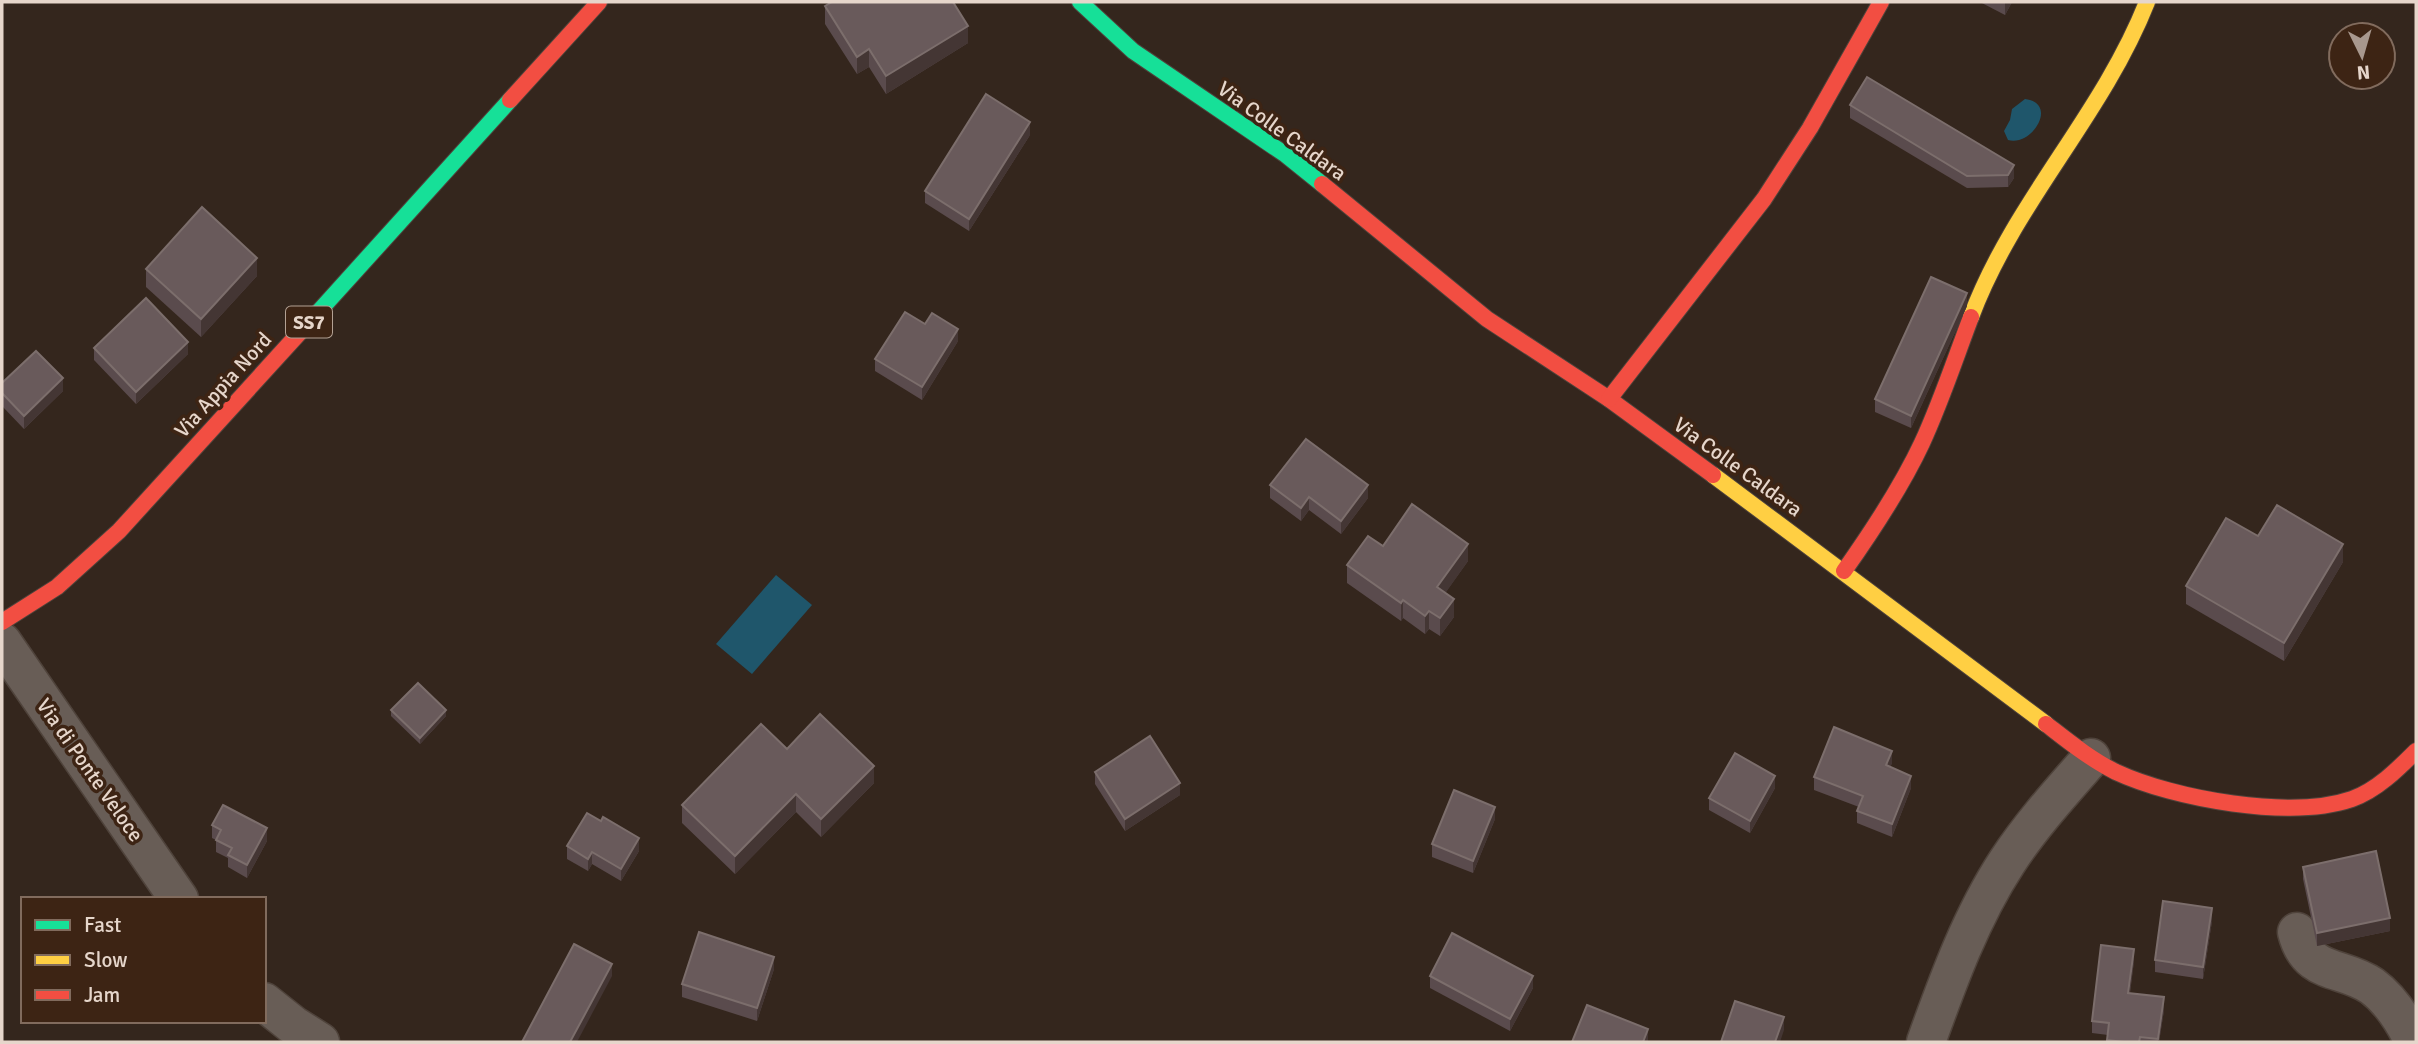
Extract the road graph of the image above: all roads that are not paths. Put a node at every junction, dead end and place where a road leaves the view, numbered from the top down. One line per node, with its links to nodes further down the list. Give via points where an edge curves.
1 (599, 2): 7 (street, Via Appia Nord / SS7, via 118,531 57,587)
2 (1080, 2): 5 (street, Via Colle Caldara, via 1133,51 1286,155 1486,319)
3 (1881, 2): 5 (street, via 1783,171)
4 (2147, 2): 6 (street, via 2116,70 2003,245 1913,463)
5 (1609, 399): 6 (street, Via Colle Caldara)
6 (1844, 571): 10 (street, Via Colle Caldara)
7 (2, 622)
8 (2, 642): 11 (street, Via di Ponte Veloce)
9 (2416, 751): 10 (street, Via Colle Caldara, via 2372,789 2351,799 2314,806 2257,804 2171,792)
10 (2091, 758): 15 (street, via 2021,842 1995,883)
11 (178, 897)
12 (2297, 932): 16 (street, via 2314,962 2369,984 2390,1001)
13 (266, 1004): 14 (street)
14 (320, 1042)
15 (1926, 1042)
16 (2414, 1042)

